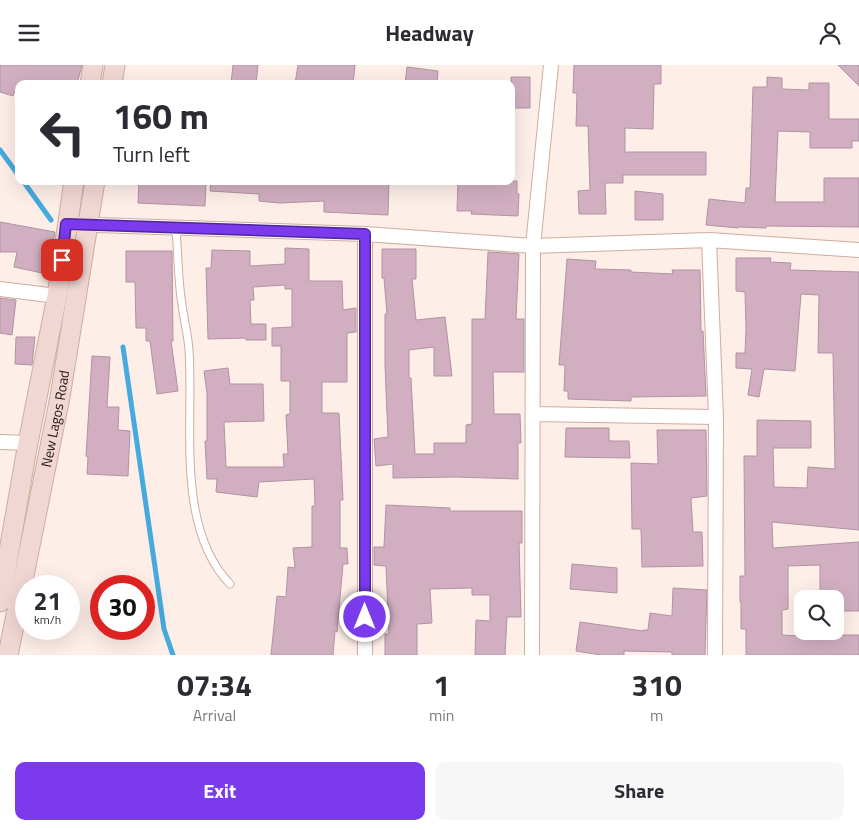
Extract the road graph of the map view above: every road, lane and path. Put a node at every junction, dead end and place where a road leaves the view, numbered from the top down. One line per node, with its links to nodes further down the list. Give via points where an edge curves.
1 (93, 65): 4 (main road)
2 (115, 65): 5 (main road)
3 (551, 65): 13 (street)
4 (91, 80)
5 (113, 80)
6 (73, 185): 8 (main road, New Lagos Road)
7 (94, 185): 9 (main road, New Lagos Road)
8 (66, 224): 9 (street); 16 (main road, New Lagos Road)
9 (88, 225): 10 (street); 23 (main road, New Lagos Road, via 60,397)
10 (176, 229): 11 (street); 21 (lane, via 181,304 189,348 193,493 207,550)
11 (365, 234): 13 (street); 24 (street)
12 (709, 240): 13 (street); 14 (street); 18 (street)
13 (533, 246): 17 (street)
14 (859, 250)
15 (0, 289): 16 (street)
16 (57, 296): 20 (main road, New Lagos Road)
17 (533, 414): 18 (street); 25 (street)
18 (716, 417): 26 (street)
19 (0, 442): 20 (street)
20 (28, 443): 22 (main road, New Lagos Road)
21 (230, 584)
22 (0, 602)
23 (8, 655)
24 (365, 655)
25 (532, 655)
26 (715, 655)

